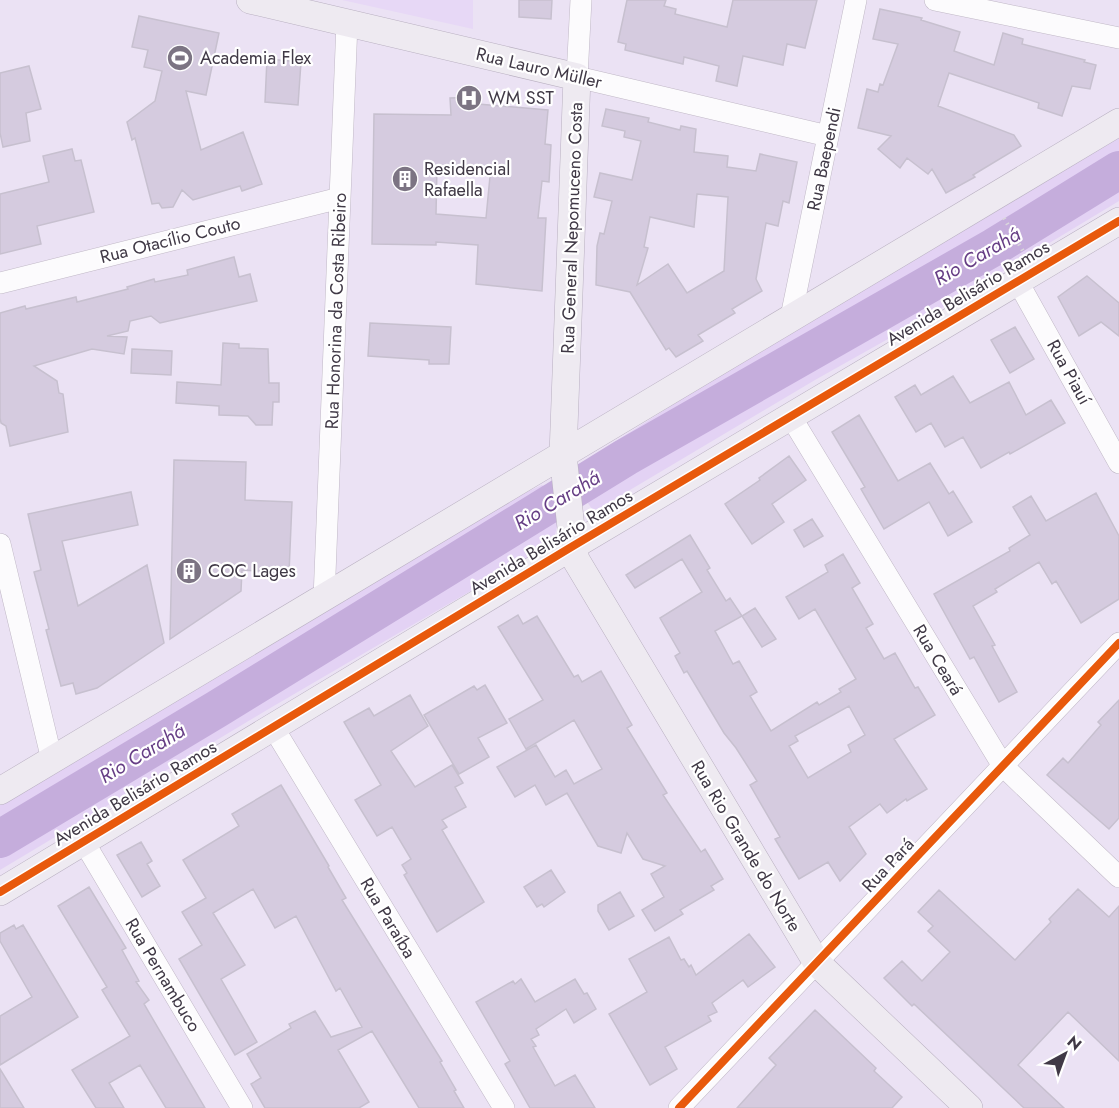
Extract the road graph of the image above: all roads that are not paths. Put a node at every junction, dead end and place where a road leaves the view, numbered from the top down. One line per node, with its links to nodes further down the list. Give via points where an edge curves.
1 (250, 0): 5 (main road, Rua Lauro Müller)
2 (582, 0): 7 (street, Rua General Nepomuceno Costa)
3 (856, 0): 9 (street, Rua Baependi)
4 (935, 0): 6 (street)
5 (347, 23): 7 (main road, Rua Lauro Müller); 10 (street, Rua Honorina da Costa Ribeiro)
6 (1119, 38)
7 (578, 77): 9 (street, Rua Lauro Müller); 17 (main road, Rua General Nepomuceno Costa)
8 (1119, 122): 14 (main road)
9 (828, 136): 14 (street, Rua Baependi)
10 (340, 198): 13 (street, Rua Otacílio Couto); 20 (street, Rua Honorina da Costa Ribeiro)
11 (1119, 221): 12 (main road, Avenida Belisário Ramos)
12 (1018, 282): 15 (main road, Avenida Belisário Ramos); 16 (street, Rua Piauí)
13 (0, 283)
14 (791, 317): 17 (main road)
15 (791, 417): 18 (main road, Avenida Belisário Ramos); 24 (street, Rua Ceará)
16 (1119, 462)
17 (563, 465): 18 (main road, Rua General Nepomuceno Costa); 20 (main road)
18 (572, 538): 22 (main road, Avenida Belisário Ramos); 29 (main road, Rua Rio Grande do Norte, via 583,573)
19 (0, 544): 23 (street)
20 (324, 599): 23 (main road)
21 (1119, 644): 24 (street, Rua Pará)
22 (273, 727): 26 (main road, Avenida Belisário Ramos); 31 (street, Rua Paraíba)
23 (52, 760): 25 (main road)
24 (1003, 766): 27 (street, Rua Ceará); 29 (street, Rua Pará)
25 (0, 791)
26 (84, 842): 28 (main road, Avenida Belisário Ramos); 30 (street, Rua Pernambuco)
27 (1119, 877)
28 (0, 892)
29 (816, 963): 32 (street, Rua Pará); 33 (main road, Rua Rio Grande do Norte)
30 (242, 1108)
31 (504, 1108)
32 (679, 1108)
33 (969, 1108)

